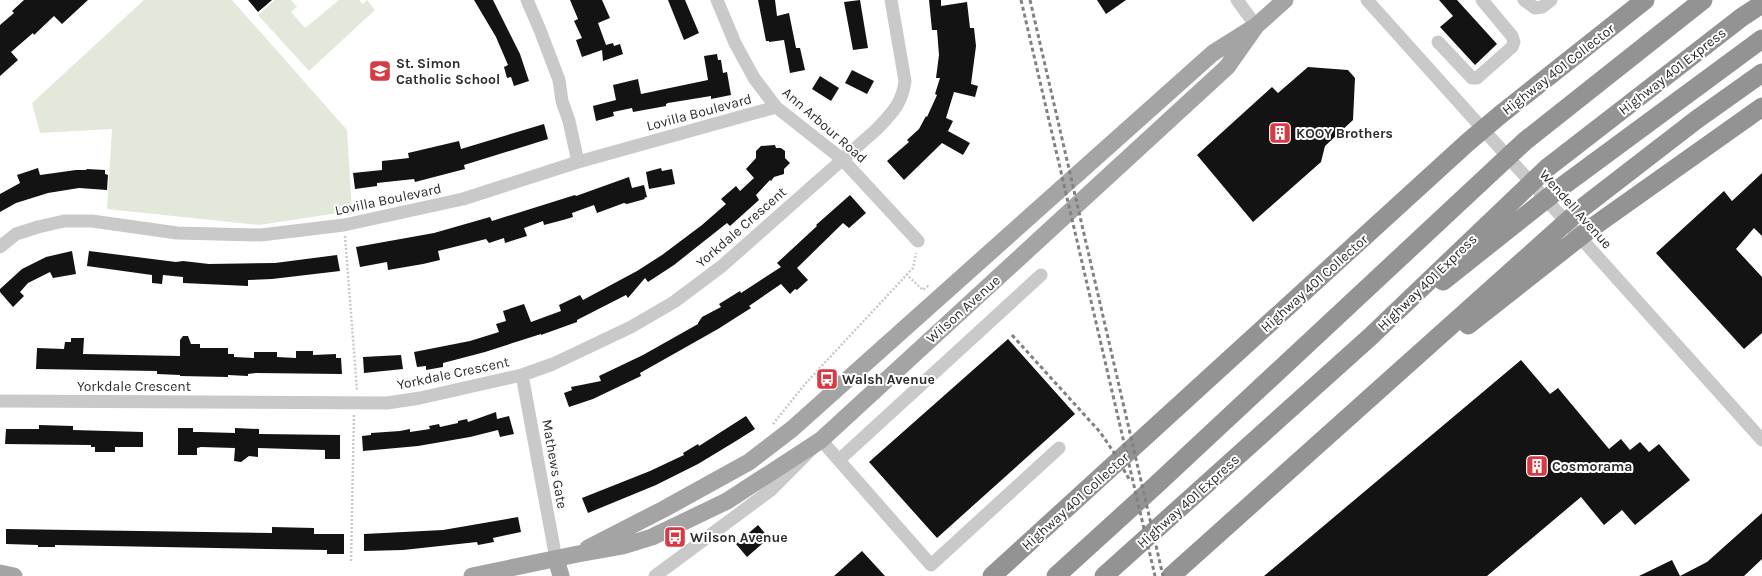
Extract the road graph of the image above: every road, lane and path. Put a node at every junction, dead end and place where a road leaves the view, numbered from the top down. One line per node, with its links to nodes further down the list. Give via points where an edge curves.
1 (527, 0): 20 (street, via 559,80)
2 (716, 0): 17 (street, Ann Arbour Road, via 754,78)
3 (891, 0): 19 (street, Yorkdale Crescent, via 905,81 904,92 900,102 877,129)
4 (1237, 0): 13 (street)
5 (1285, 0): 13 (main road, Wilson Avenue)
6 (1367, 0): 34 (street, Wendell Avenue)
7 (1482, 0): 15 (street, via 1512,36 1512,47 1477,78 1472,78)
8 (1524, 0): 9 (street, via 1535,8 1542,7)
9 (1551, 0)
10 (1645, 0): 46 (highway, Highway 401 Collector, via 1468,142)
11 (1703, 0): 47 (highway, via 1524,141)
12 (1762, 4): 27 (highway, Highway 401 Express, via 1547,168)
13 (1256, 26): 33 (main road, Wilson Avenue, via 1227,67); 37 (main road, Wilson Avenue, via 1213,53 792,429 749,462)
14 (1762, 39): 27 (highway, via 1564,185)
15 (1438, 42)
16 (1762, 73): 31 (highway, via 1582,208)
17 (776, 107): 19 (street, Ann Arbour Road); 20 (street, Lovilla Boulevard)
18 (1762, 107): 31 (highway, via 1590,229)
19 (842, 159): 22 (street, Ann Arbour Road); 28 (street, Yorkdale Crescent, via 743,248 674,302 594,346)
20 (578, 162): 21 (street, Lovilla Boulevard, via 463,199)
21 (344, 225): 23 (street, Lovilla Boulevard, via 261,235 177,233 92,221 64,221 16,234); 30 (path)
22 (918, 241): 24 (path, via 914,268)
23 (0, 247)
24 (906, 274): 26 (path, via 923,290); 32 (path, via 806,384)
25 (1041, 275): 36 (street)
26 (928, 286)
27 (1370, 337): 48 (highway, Highway 401 Express)
28 (522, 376): 30 (street, Yorkdale Crescent, via 420,398); 38 (street, Mathews Gate)
29 (0, 401): 30 (street, Yorkdale Crescent)
30 (356, 403): 39 (path)
31 (1336, 428): 41 (highway)
32 (769, 431)
33 (820, 440): 36 (street); 37 (main road, via 727,501 652,537 623,546); 45 (street, Wilson Avenue, via 771,490)
34 (1762, 440)
35 (1059, 448): 36 (street, via 931,565)
36 (838, 460)
37 (578, 554): 38 (main road)
38 (556, 559): 43 (main road); 44 (main road)
39 (351, 561)
40 (0, 573): 42 (main road)
41 (1174, 573)
42 (14, 576)
43 (472, 576)
44 (561, 576)
45 (655, 576)
46 (992, 576)
47 (1056, 576)
48 (1104, 576)

